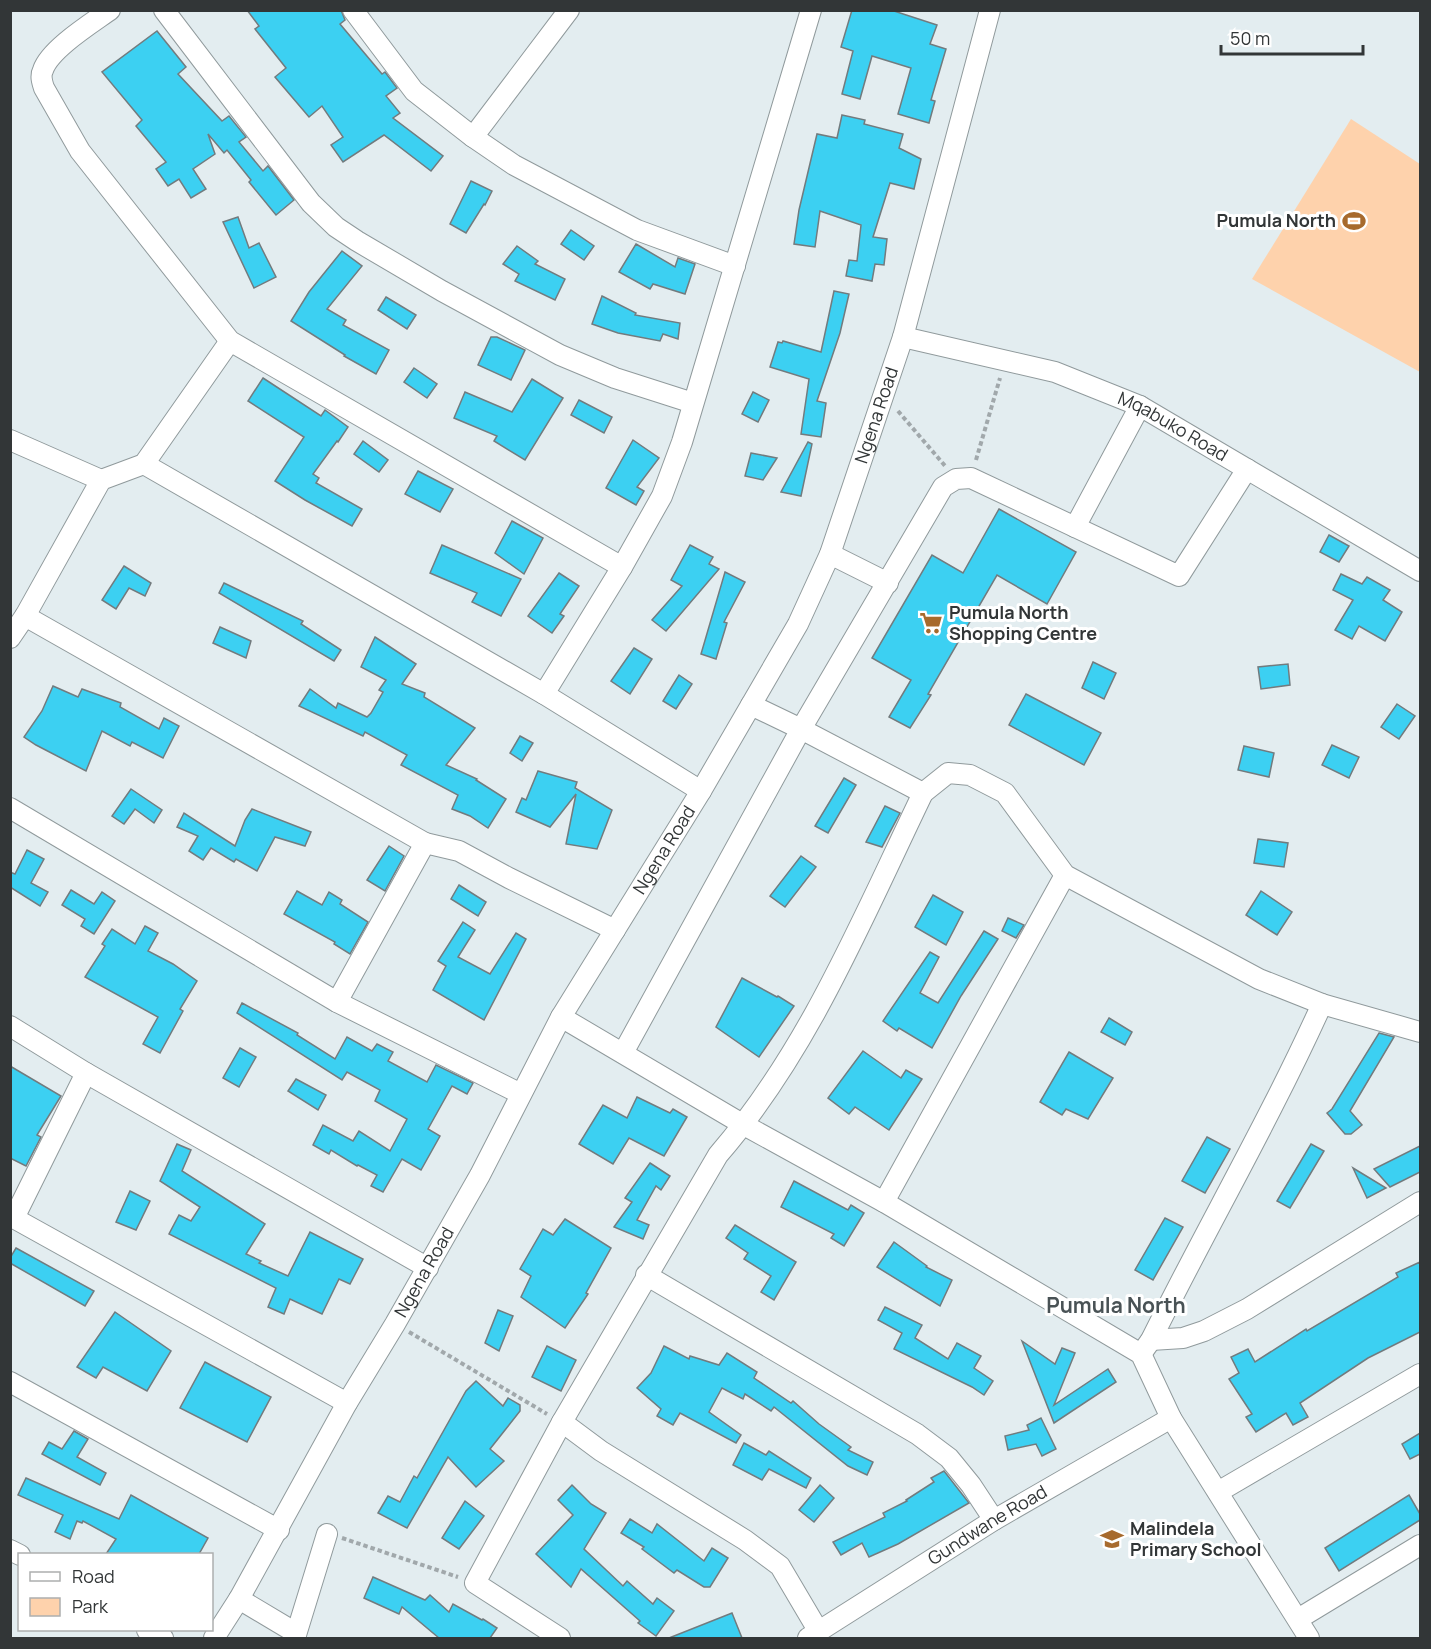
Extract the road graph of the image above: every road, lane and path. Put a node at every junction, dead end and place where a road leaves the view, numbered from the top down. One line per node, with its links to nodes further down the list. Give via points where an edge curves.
1 (110, 10): 10 (street, via 66,43 48,62 41,81 80,151)
2 (164, 10): 13 (street, via 311,203 336,226 442,291 560,355)
3 (353, 10): 7 (street, via 414,91)
4 (568, 10): 7 (street)
5 (811, 10): 8 (street)
6 (985, 12): 9 (street, Ngena Road)
7 (472, 137): 8 (street, via 514,165 637,230)
8 (735, 266): 13 (street)
9 (903, 337): 11 (street, Mqabuko Road); 12 (street, Ngena Road)
10 (230, 341): 16 (street); 22 (street)
11 (1005, 360): 14 (street, Mqabuko Road, via 1055,372); 18 (path)
12 (885, 394): 18 (path); 21 (street, Ngena Road)
13 (693, 403): 22 (street, via 662,496)
14 (1140, 406): 17 (street, Mqabuko Road); 20 (street)
15 (10, 440): 19 (street)
16 (144, 464): 19 (street); 27 (street)
17 (1247, 469): 20 (street, via 1179,576); 23 (street, Mqabuko Road)
18 (963, 478): 20 (street); 24 (street, via 943,487)
19 (101, 480): 25 (street)
20 (1075, 527)
21 (830, 554): 24 (street); 28 (street, Ngena Road, via 798,624)
22 (622, 567): 27 (street)
23 (1420, 571)
24 (888, 582): 29 (street)
25 (25, 616): 26 (street); 33 (street)
26 (10, 638)
27 (544, 694): 30 (street)
28 (751, 705): 29 (street); 30 (street, Ngena Road)
29 (801, 729): 31 (street); 41 (street)
30 (701, 791): 35 (street, Ngena Road)
31 (923, 793): 34 (street, via 948,773 970,775 1005,793); 44 (street, via 831,982 776,1080)
32 (10, 808): 36 (street)
33 (425, 843): 35 (street, via 459,851); 36 (street)
34 (1065, 875): 37 (street, via 1259,980); 45 (street)
35 (615, 930): 38 (street, Ngena Road)
36 (337, 1002): 43 (street)
37 (1322, 1004): 40 (street); 51 (street, via 1297,1060)
38 (561, 1017): 41 (street); 43 (street, Ngena Road)
39 (10, 1026): 42 (street)
40 (1420, 1032)
41 (623, 1053): 44 (street)
42 (86, 1073): 47 (street); 48 (street)
43 (521, 1094): 48 (street, Ngena Road)
44 (744, 1125): 45 (street); 49 (street, via 718,1155)
45 (884, 1202): 51 (street)
46 (1420, 1202): 51 (street, via 1247,1309 1204,1331)
47 (12, 1217): 54 (street)
48 (428, 1268): 50 (street, Ngena Road)
49 (646, 1275): 56 (street); 58 (street, via 917,1434 949,1458)
50 (395, 1324): 54 (street, Ngena Road); 56 (path)
51 (1146, 1347): 55 (street)
52 (1420, 1374): 57 (street)
53 (10, 1382): 59 (street)
54 (347, 1403): 59 (street, Ngena Road)
55 (1171, 1418): 57 (street); 58 (street, Gundwane Road)
56 (562, 1422): 62 (street); 65 (street, via 780,1566)
57 (1218, 1492): 64 (street)
58 (994, 1520): 65 (street, Gundwane Road)
59 (279, 1530): 63 (street, Ngena Road)
60 (327, 1534): 62 (path); 66 (street)
61 (1420, 1545): 64 (street)
62 (475, 1583): 68 (street)
63 (239, 1599): 66 (street); 67 (street, Ngena Road)
64 (1298, 1619): 69 (street)
65 (813, 1635)
66 (296, 1636)
67 (214, 1638)
68 (560, 1638)
69 (1309, 1638)

